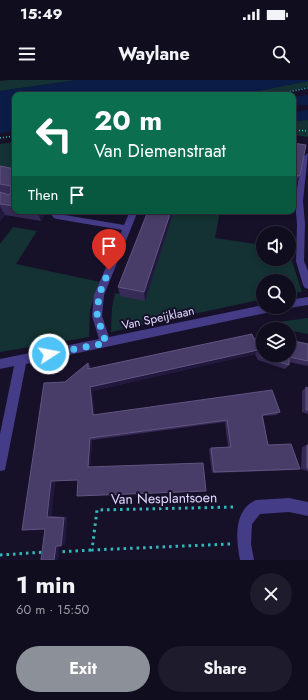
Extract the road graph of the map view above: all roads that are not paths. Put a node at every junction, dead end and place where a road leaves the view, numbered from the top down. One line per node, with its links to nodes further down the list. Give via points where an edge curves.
1 (308, 155): 2 (street, via 305,158)
2 (296, 200): 6 (street, via 301,224 300,261)
3 (55, 214): 5 (street)
4 (133, 214): 5 (street)
5 (126, 228): 10 (street, via 99,295 97,316)
6 (308, 286)
7 (308, 302): 8 (street)
8 (296, 303)
9 (256, 311): 10 (street, Van Speijklaan)
10 (106, 343): 11 (street, Van Speijklaan)
11 (21, 360): 12 (street, Van Speijklaan); 13 (street)
12 (0, 364)
13 (0, 465)
14 (308, 509): 15 (street, via 289,505 256,507 245,522 244,544)
15 (247, 560)

